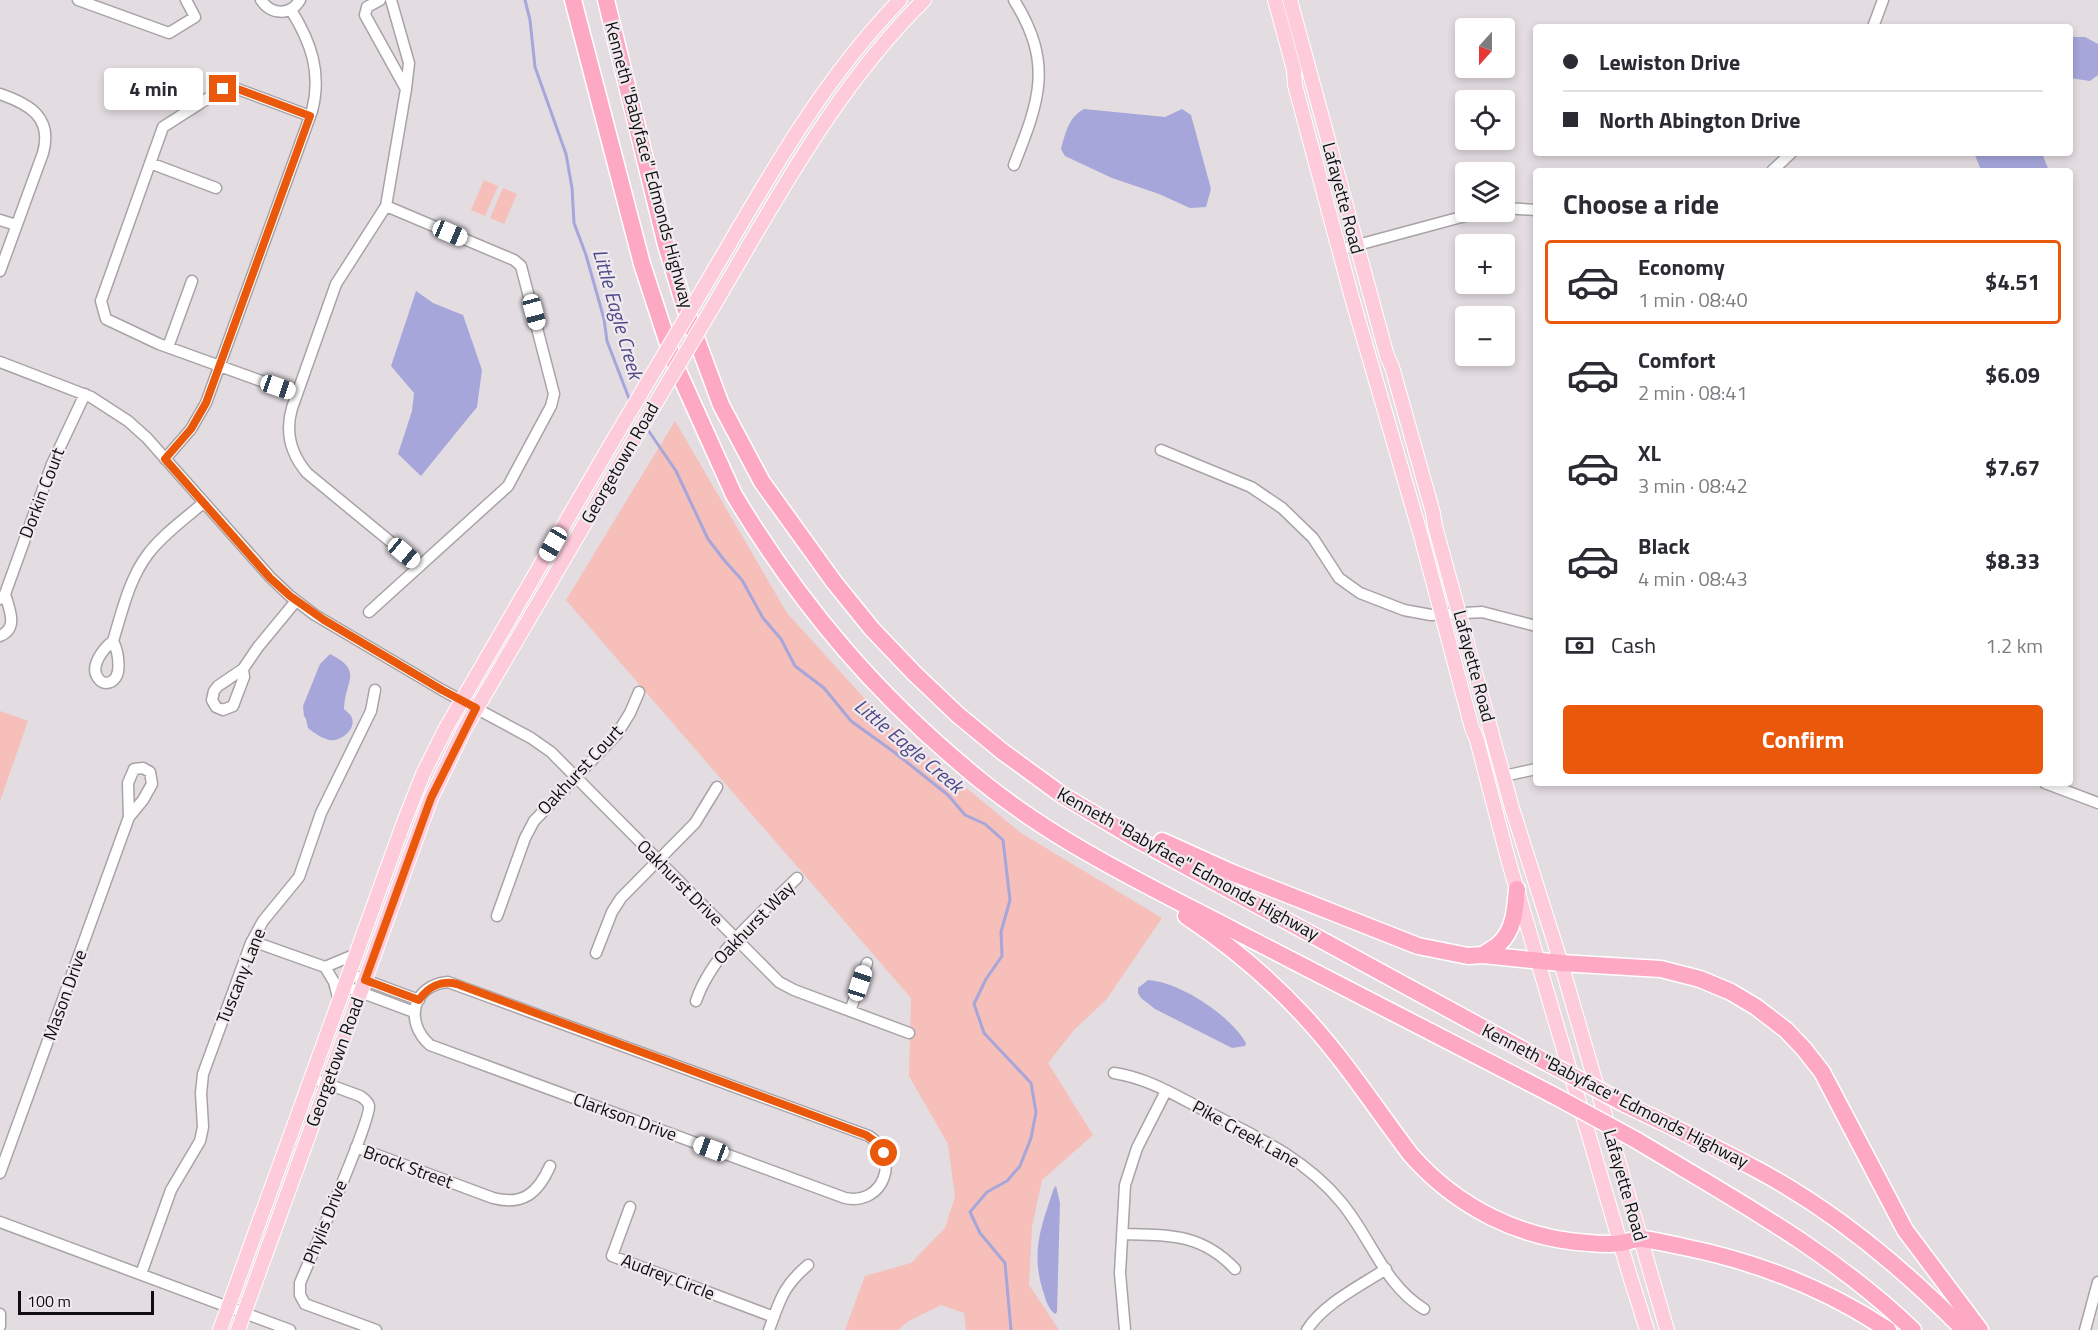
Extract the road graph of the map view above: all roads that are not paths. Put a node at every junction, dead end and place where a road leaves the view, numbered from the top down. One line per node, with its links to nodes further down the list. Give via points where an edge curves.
1 (78, 0): 2 (street, via 168,33 195,18)
2 (186, 0)
3 (261, 0): 15 (street, via 271,10)
4 (300, 0): 15 (street)
5 (380, 0): 17 (street, via 366,8 364,15)
6 (391, 0): 17 (street, via 409,63)
7 (573, 0): 64 (highway, Kenneth "Babyface" Edmonds Highway, via 642,264 674,362 746,515 810,610 895,705 981,781)
8 (606, 0): 56 (highway, Kenneth "Babyface" Edmonds Highway, via 666,245 721,405 762,482 856,610 914,673)
9 (900, 0): 55 (main road, Georgetown Road, bridge, via 812,107 611,444)
10 (924, 0): 55 (main road, Georgetown Road, bridge, via 874,54 829,114 619,465)
11 (1014, 0): 22 (street, via 1035,47 1039,77 1034,111)
12 (1275, 0): 32 (main road, Lafayette Road)
13 (1290, 0): 31 (main road, Lafayette Road)
14 (1883, 0): 16 (street)
15 (291, 10): 19 (street, via 305,32 315,60 316,86)
16 (1874, 24)
17 (406, 89): 25 (street)
18 (0, 94): 30 (street, via 29,106 42,123 45,136 44,149)
19 (310, 116): 21 (street, via 226,88 163,127); 37 (street)
20 (1788, 156): 23 (street)
21 (150, 163): 24 (street); 35 (street, via 101,301 106,319)
22 (1014, 165)
23 (1775, 168)
24 (216, 188)
25 (386, 206): 39 (street, via 336,284); 43 (street, via 521,266 554,390 552,404 511,483)
26 (1515, 209): 27 (street)
27 (1533, 210)
28 (0, 219): 30 (street)
29 (1455, 219): 31 (street)
30 (16, 225): 33 (street)
31 (1356, 246): 32 (street); 47 (main road, Lafayette Road)
32 (1340, 250): 48 (main road, Lafayette Road)
33 (0, 271)
34 (192, 281): 35 (street)
35 (168, 347): 37 (street)
36 (0, 362): 38 (street, Oakhurst Drive)
37 (219, 366): 39 (street); 41 (street, via 196,422)
38 (85, 394): 41 (street, Oakhurst Drive, via 128,421); 44 (street, Dorkin Court, via 52,464)
39 (297, 394): 43 (street, via 288,429 298,463)
40 (1161, 450): 48 (street, via 1251,487 1282,508 1312,538 1340,578 1360,593 1404,610)
41 (165, 459): 42 (street, Oakhurst Drive)
42 (203, 503): 45 (street, Oakhurst Drive, via 270,578); 51 (street, via 156,544 143,561)
43 (420, 566): 46 (street)
44 (2, 596): 50 (street, Dorkin Court, via 12,624)
45 (296, 601): 52 (street); 55 (street, Oakhurst Drive)
46 (369, 612)
47 (1460, 613): 48 (street); 49 (street, via 1489,614); 58 (main road, Lafayette Road)
48 (1443, 614): 67 (main road, Lafayette Road)
49 (1533, 625)
50 (0, 636)
51 (113, 641)
52 (243, 669)
53 (375, 690): 70 (street, Tuscany Lane, via 371,711 321,813 299,877)
54 (639, 692): 59 (street, Oakhurst Court, via 619,731)
55 (469, 705): 59 (street, Oakhurst Drive, via 542,745); 72 (main road, Georgetown Road, via 423,774); 79 (main road, Georgetown Road)
56 (994, 745): 73 (highway, via 1109,815 1205,861 1418,946 1459,955); 119 (highway, Kenneth "Babyface" Edmonds Highway, bridge, via 1101,819 1542,1060 1737,1159 1828,1214 1905,1275)
57 (1533, 770): 58 (street)
58 (1504, 776): 76 (main road, Lafayette Road)
59 (576, 778): 65 (street, Oakhurst Drive); 68 (street, Oakhurst Court, via 544,808 530,828)
60 (2053, 786): 62 (street)
61 (717, 787): 65 (street, via 696,823)
62 (2098, 803)
63 (129, 817): 91 (street, Mason Drive)
64 (1094, 857): 96 (highway, via 1198,924 1269,980 1319,1034 1411,1155 1453,1195 1497,1220 1551,1239); 118 (highway, Kenneth "Babyface" Edmonds Highway, bridge, via 1636,1140 1803,1241)
65 (658, 861): 69 (street, Oakhurst Drive); 71 (street, via 621,898)
66 (797, 878): 69 (street, Oakhurst Way)
67 (1517, 889): 73 (highway, via 1509,933); 74 (main road, Lafayette Road)
68 (497, 916)
69 (736, 940): 81 (street, Oakhurst Way, via 712,967); 83 (street, Oakhurst Drive, via 788,987)
70 (252, 941): 77 (street); 100 (street, Tuscany Lane, via 203,1074 204,1123 200,1141 171,1190)
71 (596, 953)
72 (356, 954): 77 (street); 78 (main road, Georgetown Road)
73 (1483, 955): 74 (highway)
74 (1538, 961): 76 (highway); 96 (main road, Lafayette Road)
75 (867, 963): 83 (street)
76 (1561, 963): 95 (main road, Lafayette Road); 120 (highway, via 1649,968 1688,975 1746,1000 1786,1030 1827,1079 1905,1230)
77 (325, 967): 80 (street)
78 (346, 980): 79 (street); 80 (main road, Georgetown Road)
79 (363, 986): 82 (street); 87 (main road, Georgetown Road)
80 (339, 1001): 86 (main road, Georgetown Road)
81 (696, 1001)
82 (416, 1006): 82 (street, Clarkson Drive, via 417,1030 430,1045 842,1197 868,1195 884,1178 884,1153 866,1135 453,983 434,986)
83 (850, 1011): 84 (street, Oakhurst Drive)
84 (909, 1033)
85 (1114, 1073): 88 (street, Pike Creek Lane, via 1143,1079)
86 (312, 1078): 87 (street, Brock Street); 102 (main road, Georgetown Road)
87 (327, 1084): 89 (street, Brock Street, via 368,1103); 104 (main road, Georgetown Road)
88 (1166, 1091): 94 (street, via 1128,1172); 99 (street, Pike Creek Lane, via 1275,1147 1308,1169 1341,1201)
89 (356, 1147): 90 (street, Brock Street, via 510,1201 522,1199 537,1189); 111 (street, Phylis Drive, via 300,1283 301,1298 305,1304)
90 (550, 1166)
91 (0, 1173)
92 (630, 1207): 106 (street, Audrey Circle, via 612,1256)
93 (0, 1222): 100 (street)
94 (1122, 1234): 98 (street, via 1189,1239 1213,1250); 113 (street, via 1120,1273)
95 (1640, 1238): 96 (highway); 116 (main road, Lafayette Road); 117 (highway, via 1774,1270 1828,1294)
96 (1620, 1243): 115 (main road, Lafayette Road)
97 (808, 1265): 106 (street, via 788,1283)
98 (1234, 1269)
99 (1386, 1269): 103 (street, Pike Creek Lane, via 1401,1291); 114 (street, via 1328,1307)
100 (141, 1274): 102 (street)
101 (2098, 1282): 121 (street)
102 (228, 1307): 104 (street); 108 (main road, Georgetown Road)
103 (1424, 1309)
104 (244, 1313): 109 (main road, Georgetown Road); 110 (street)
105 (0, 1314): 107 (street)
106 (774, 1317): 112 (street)
107 (0, 1326)
108 (220, 1330)
109 (238, 1330)
110 (290, 1330)
111 (376, 1330)
112 (769, 1330)
113 (1125, 1330)
114 (1307, 1330)
115 (1647, 1330)
116 (1667, 1330)
117 (1888, 1330)
118 (1913, 1330)
119 (1964, 1330)
120 (1980, 1330)
121 (2085, 1330)

